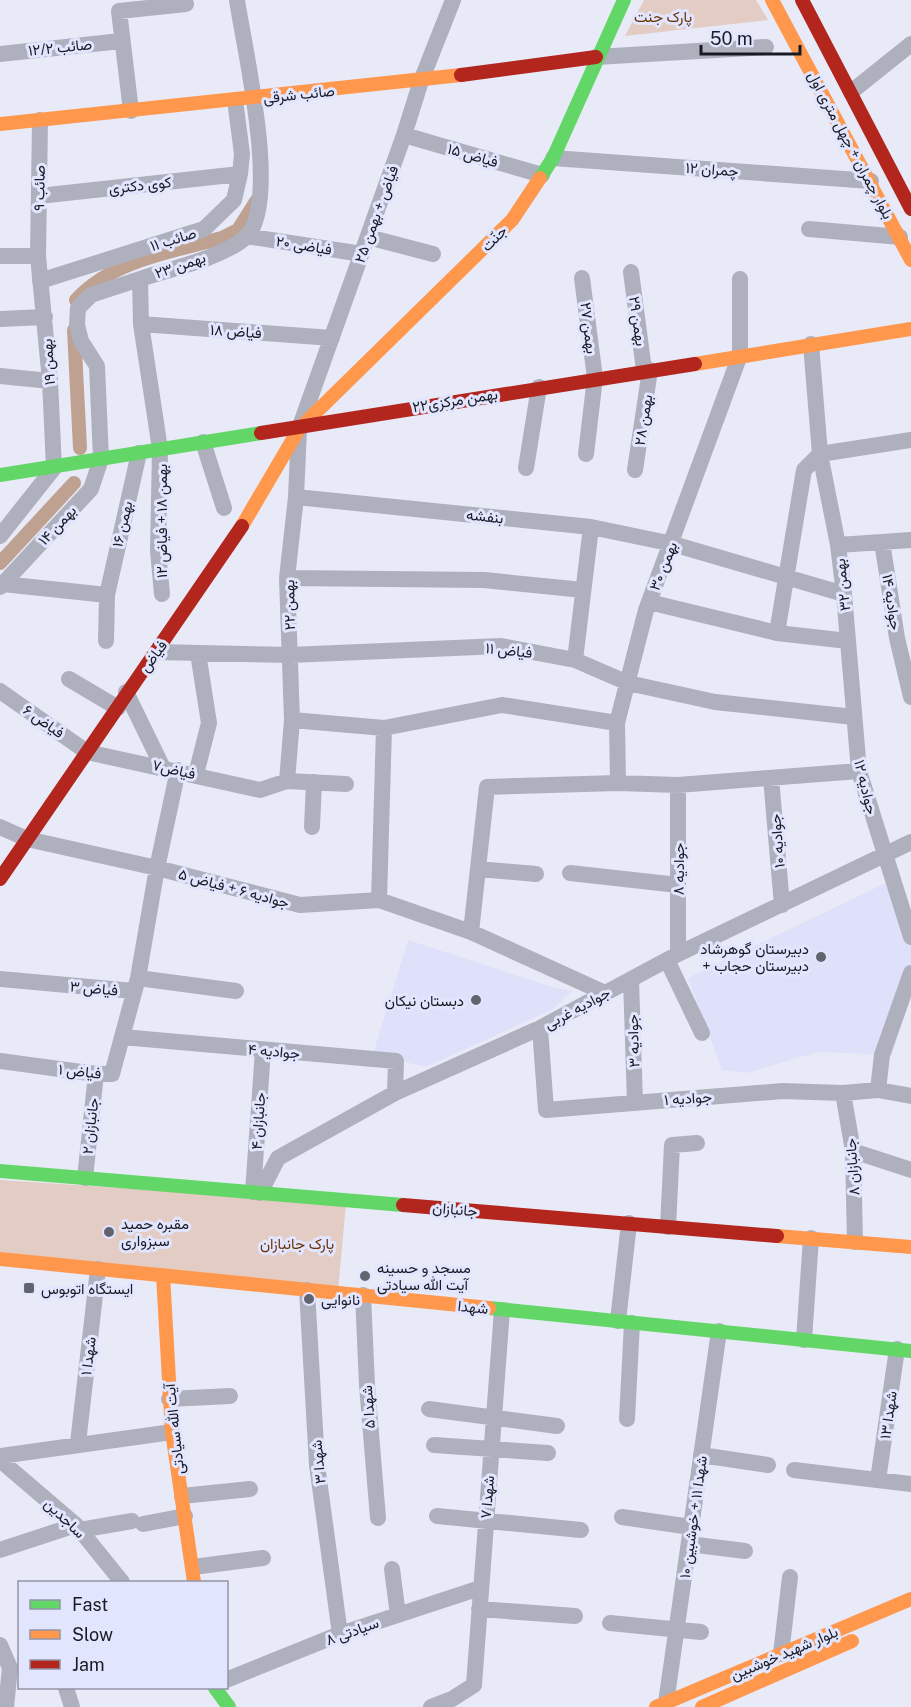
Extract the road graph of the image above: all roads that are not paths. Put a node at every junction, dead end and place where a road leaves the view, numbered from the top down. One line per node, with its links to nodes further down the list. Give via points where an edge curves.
1 (237, 0): 14 (street)
2 (453, 0): 12 (street, فیاض + بهمن ۲۵)
3 (624, 0): 11 (main road, جنّت)
4 (771, 0): 22 (main road, بلوار چمران + چهل متری اول)
5 (802, 0): 13 (main road, بلوار چمران + چهل متری اول)
6 (186, 4): 7 (street, via 119,11)
7 (121, 41): 10 (street, صائب ۱۲/۲); 15 (street)
8 (911, 44): 13 (street)
9 (766, 46): 11 (street)
10 (0, 54)
11 (596, 57): 12 (main road, صائب شرقی); 19 (main road, جنّت)
12 (421, 81): 14 (main road, صائب شرقی); 18 (street, فیاض + بهمن ۲۵)
13 (851, 92): 24 (main road, بلوار چمران + چهل متری اول)
14 (244, 99): 15 (main road, صائب شرقی); 20 (street, صائب ۱۱); 26 (street, via 261,149 262,171 255,219)
15 (131, 111): 16 (main road, صائب شرقی)
16 (40, 120): 17 (main road, صائب شرقی); 23 (street, صائب ۹)
17 (0, 124)
18 (404, 135): 21 (street, فیاض ۱۵); 27 (street, فیاض + بهمن ۲۵)
19 (553, 158): 21 (main road, جنّت); 22 (street, چمران ۱۲)
20 (240, 174): 23 (street, کوی دکتری); 38 (street, صائب ۱۱, via 234,200 204,229)
21 (542, 175): 51 (main road, جنّت, via 512,220)
22 (871, 181): 28 (main road, بلوار چمران + چهل متری اول)
23 (39, 196): 32 (street, صائب ۹)
24 (911, 209)
25 (809, 229): 28 (street)
26 (246, 236): 29 (street, فیاضی ۲۰); 36 (street, بهمن ۲۳, via 208,256)
27 (368, 237): 29 (street, فیاض + بهمن ۲۵); 30 (street)
28 (900, 237): 33 (main road, بلوار چمران + چهل متری اول)
29 (362, 254): 43 (street, فیاض + بهمن ۲۵)
30 (433, 254)
31 (0, 256): 32 (street)
32 (38, 256): 38 (street, بهمن ۱۹)
33 (911, 260)
34 (631, 273): 46 (street, بهمن ۲۹)
35 (582, 278): 48 (street, بهمن ۲۷)
36 (140, 279): 41 (street, بهمن ۲۳); 58 (street, via 92,295 78,308 81,341 97,366)
37 (740, 279): 45 (street, بهمن ۳۰)
38 (40, 281): 39 (street, بهمن ۱۹)
39 (45, 317): 40 (street); 49 (street, بهمن ۱۹)
40 (0, 319)
41 (141, 324): 43 (street, فیاض ۱۸); 54 (street, بهمن ۲۳)
42 (911, 329): 44 (main road, ۲۲بهمن مرکزی)
43 (332, 338): 51 (street, فیاض + بهمن ۲۵)
44 (811, 344): 45 (main road, ۲۲بهمن مرکزی); 57 (street, بهمن ۳۲)
45 (740, 355): 46 (main road, ۲۲بهمن مرکزی); 69 (street, بهمن ۳۰)
46 (647, 370): 48 (main road, ۲۲بهمن مرکزی); 61 (street, بهمن ۲۸)
47 (0, 376): 49 (street)
48 (595, 378): 50 (main road, ۲۲بهمن مرکزی); 56 (street, بهمن ۲۷)
49 (50, 381): 59 (street, بهمن ۱۹)
50 (539, 387): 51 (main road, ۲۲بهمن مرکزی); 60 (street)
51 (299, 429): 53 (main road, ۲۲بهمن مرکزی); 63 (street, بهمن ۲۲); 83 (main road, فیاض, via 241,528)
52 (911, 440): 57 (street)
53 (203, 442): 54 (main road, ۲۲بهمن مرکزی); 64 (street)
54 (160, 449): 55 (main road, ۲۲بهمن مرکزی); 75 (street, بهمن ۱۸ + فیاض ۱۲, via 158,551)
55 (138, 453): 58 (main road, ۲۲بهمن مرکزی); 77 (street, بهمن ۱۶)
56 (586, 454)
57 (820, 454): 70 (street, بهمن ۳۲); 72 (street, via 804,470)
58 (101, 459): 59 (main road, ۲۲بهمن مرکزی); 73 (street, بهمن ۱۴, via 90,489)
59 (54, 468): 62 (main road, ۲۲بهمن مرکزی); 66 (street)
60 (526, 468)
61 (635, 470)
62 (0, 475)
63 (296, 497): 65 (street, بنفشه); 71 (street, بهمن ۲۲)
64 (224, 508)
65 (591, 527): 69 (street, بنفشه); 74 (street)
66 (0, 536)
67 (911, 540): 68 (street)
68 (882, 542): 70 (street); 80 (street, جوادیه ۱۴)
69 (673, 544): 72 (street, بنفشه); 78 (street, بهمن ۳۰)
70 (838, 545): 76 (street, بهمن ۳۲)
71 (287, 578): 74 (street, via 484,580); 85 (street, بهمن ۲۲)
72 (786, 578): 76 (street, بنفشه); 79 (street)
73 (1, 586): 77 (street, بهمن ۱۴)
74 (583, 590): 86 (street)
75 (162, 594)
76 (844, 594): 82 (street, بهمن ۳۲)
77 (107, 595): 81 (street, بهمن ۱۶)
78 (649, 602): 79 (street); 88 (street, بهمن ۳۰)
79 (777, 633): 82 (street)
80 (904, 637): 91 (street, جوادیه ۱۴)
81 (106, 641)
82 (848, 642): 93 (street, بهمن ۳۲)
83 (157, 652): 84 (street, فیاض ۱۱); 90 (main road, فیاض)
84 (198, 653): 85 (street, فیاض ۱۱); 100 (street, via 209,723)
85 (290, 655): 86 (street, فیاض ۱۱, via 501,646); 94 (street, بهمن ۲۲)
86 (575, 660): 88 (street, فیاض ۱۱)
87 (69, 679): 92 (street)
88 (628, 682): 93 (street, فیاض ۱۱, via 715,702); 95 (street, بهمن ۳۰)
89 (0, 691): 97 (street, فیاض ۶)
90 (126, 692): 92 (main road, فیاض); 98 (street)
91 (911, 697)
92 (118, 708): 97 (main road, فیاض)
93 (854, 717): 99 (street, جوادیه ۱۲)
94 (292, 720): 96 (street); 102 (street, بهمن ۲۲)
95 (618, 723): 96 (street, via 502,705); 104 (street, بهمن ۳۰)
96 (384, 728): 118 (street)
97 (87, 752): 98 (street, فیاض۷); 109 (main road, فیاض)
98 (170, 768): 100 (street, فیاض۷); 112 (street, فیاض ۳)
99 (859, 771): 101 (street); 111 (street, جوادیه ۱۲)
100 (196, 774): 102 (street, فیاض۷, via 260,790)
101 (771, 778): 106 (street); 119 (street, جوادیه ۱۰)
102 (287, 781): 103 (street)
103 (314, 782): 105 (street); 108 (street)
104 (618, 783): 106 (street); 113 (street, via 487,786)
105 (346, 784)
106 (678, 785): 117 (street, جوادیه ۸)
107 (0, 827): 109 (street, جوادیه ۶ + فیاض ۵)
108 (312, 827)
109 (27, 839): 112 (street, جوادیه ۶ + فیاض ۵); 116 (main road, فیاض)
110 (911, 842): 111 (street, جوادیه غربی)
111 (886, 855): 119 (street, جوادیه غربی); 120 (street, جوادیه ۱۲)
112 (157, 868): 118 (street, جوادیه ۶ + فیاض ۵, via 300,905); 126 (street, فیاض ۳)
113 (478, 869): 115 (street); 121 (street)
114 (570, 873): 117 (street)
115 (536, 874)
116 (0, 879)
117 (678, 885): 122 (street, جوادیه ۸)
118 (379, 900): 121 (street, جوادیه ۶ + فیاض ۵)
119 (782, 905): 122 (street, جوادیه غربی)
120 (910, 929)
121 (471, 932): 128 (street, جوادیه ۶ + فیاض ۵)
122 (673, 957): 125 (street, جوادیه غربی); 131 (street)
123 (911, 973): 129 (street)
124 (0, 979): 126 (street, فیاض ۳)
125 (631, 979): 128 (street, جوادیه غربی); 140 (street, جوادیه ۳)
126 (136, 985): 127 (street); 132 (street, فیاض ۱)
127 (236, 991)
128 (605, 993): 130 (street, جوادیه غربی)
129 (907, 995): 136 (street, via 882,1055)
130 (540, 1028): 137 (street, جوادیه غربی); 140 (street, جوادیه ۱, via 546,1110)
131 (702, 1034)
132 (122, 1038): 133 (street, جوادیه ۴); 135 (street, فیاض ۱, via 112,1074)
133 (263, 1050): 137 (street, جوادیه ۴, via 396,1062); 146 (street, جانبازان ۴)
134 (0, 1061): 135 (street, فیاض ۱)
135 (96, 1074): 145 (street, جانبازان ۲)
136 (878, 1090): 138 (street, جوادیه ۱); 139 (street, جوادیه ۱)
137 (395, 1093): 146 (street, جوادیه غربی, via 278,1158)
138 (843, 1093): 140 (street, جوادیه ۱, via 783,1091); 142 (street, جانبازان ۸)
139 (911, 1096)
140 (635, 1102)
141 (697, 1143): 148 (street, via 672,1145)
142 (853, 1151): 143 (street); 150 (street, جانبازان ۸)
143 (911, 1170)
144 (0, 1171): 145 (main road, جانبازان)
145 (85, 1178): 146 (main road, جانبازان)
146 (257, 1193): 147 (main road, جانبازان)
147 (630, 1224): 148 (main road, جانبازان); 158 (street)
148 (668, 1227): 149 (main road, جانبازان)
149 (811, 1238): 150 (main road, جانبازان); 160 (street)
150 (855, 1242): 151 (main road, جانبازان)
151 (911, 1247)
152 (0, 1259): 153 (main road, شهدا)
153 (98, 1269): 154 (main road, شهدا); 169 (street, شهدا ۱)
154 (162, 1275): 155 (main road, شهدا); 163 (main road, آیت الله سیادتی)
155 (307, 1290): 156 (main road, شهدا); 205 (street, شهدا ۳, via 317,1465)
156 (363, 1295): 157 (main road, شهدا); 184 (street, شهدا ۵)
157 (502, 1310): 158 (main road, شهدا); 165 (street, شهدا ۷)
158 (625, 1322): 159 (main road, شهدا); 166 (street)
159 (719, 1331): 160 (main road, شهدا); 173 (street, شهدا ۱۱ + خوشبین ۱۰)
160 (804, 1340): 161 (main road, شهدا)
161 (904, 1350): 177 (street, شهدا ۱۳)
162 (230, 1396): 163 (street)
163 (169, 1399): 168 (main road, آیت الله سیادتی)
164 (429, 1409): 165 (street)
165 (494, 1417): 167 (street); 171 (street, شهدا ۷)
166 (627, 1419)
167 (557, 1426)
168 (172, 1432): 169 (street); 180 (main road, آیت الله سیادتی)
169 (78, 1443): 174 (street)
170 (434, 1445): 171 (street)
171 (491, 1449): 172 (street); 185 (street, شهدا ۷)
172 (548, 1453)
173 (702, 1455): 175 (street); 186 (street, شهدا ۱۱ + خوشبین ۱۰)
174 (0, 1458): 187 (street, ساجدین)
175 (768, 1465)
176 (795, 1470): 177 (street)
177 (878, 1480): 178 (street)
178 (911, 1484)
179 (250, 1489): 180 (street)
180 (182, 1496): 181 (main road, آیت الله سیادتی)
181 (185, 1516): 187 (street); 194 (main road, آیت الله سیادتی)
182 (437, 1516): 185 (street)
183 (622, 1517): 186 (street)
184 (378, 1518)
185 (485, 1521): 188 (street); 197 (street, شهدا ۷)
186 (691, 1527): 189 (street, شهدا ۱۱ + خوشبین ۱۰)
187 (78, 1528): 190 (street); 196 (street, ساجدین)
188 (581, 1530)
189 (689, 1544): 191 (street); 203 (street, شهدا ۱۱ + خوشبین ۱۰)
190 (0, 1550)
191 (745, 1551)
192 (263, 1558): 194 (street)
193 (392, 1569): 200 (street)
194 (194, 1575)
195 (790, 1577): 208 (street)
196 (114, 1581)
197 (480, 1588): 199 (street, شهدا ۷); 200 (street, سیادتی ۸)
198 (911, 1599): 208 (main road, بلوار شهید خوشبین)
199 (478, 1610): 201 (street); 213 (street, شهدا ۷, via 474,1684)
200 (398, 1615): 205 (street, سیادتی ۸)
201 (575, 1616)
202 (610, 1623): 203 (street)
203 (676, 1630): 204 (street); 214 (street, شهدا ۱۱ + خوشبین ۱۰)
204 (701, 1632)
205 (340, 1634): 210 (street, سیادتی ۸)
206 (868, 1634): 215 (main road, بلوار شهید خوشبین)
207 (0, 1645): 209 (street)
208 (781, 1654): 214 (main road, بلوار شهید خوشبین)
209 (10, 1668): 216 (street)
210 (228, 1679)
211 (66, 1689): 217 (street)
212 (216, 1689): 218 (main road)
213 (454, 1703): 219 (street)
214 (661, 1705)
215 (706, 1706)
216 (6, 1707)
217 (72, 1707)
218 (229, 1707)
219 (431, 1707)

